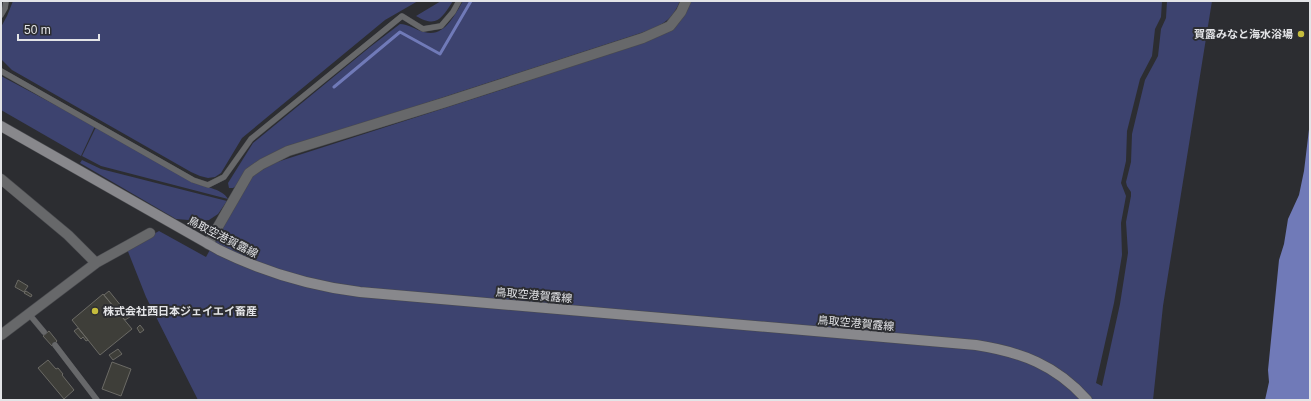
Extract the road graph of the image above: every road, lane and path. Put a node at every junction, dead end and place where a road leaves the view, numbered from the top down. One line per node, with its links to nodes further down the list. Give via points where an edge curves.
1 (6, 1): 4 (lane)
2 (459, 1): 5 (lane, via 441,26 423,29 402,16 251,139 224,177 208,185 193,180)
3 (686, 1): 9 (street, via 670,26 643,38 288,151 262,164 249,172)
4 (1, 14)
5 (1, 71)
6 (1, 126): 9 (main road, 鳥取空港賀露線)
7 (1, 179): 10 (street)
8 (150, 233): 10 (street)
9 (208, 244): 16 (main road, 鳥取空港賀露線, via 277,275 344,290 991,347 1020,354 1047,367 1074,386)
10 (96, 263): 11 (street)
11 (29, 314): 12 (lane); 13 (street)
12 (44, 332)
13 (1, 335)
14 (55, 345): 15 (lane)
15 (97, 400)
16 (1087, 400)

